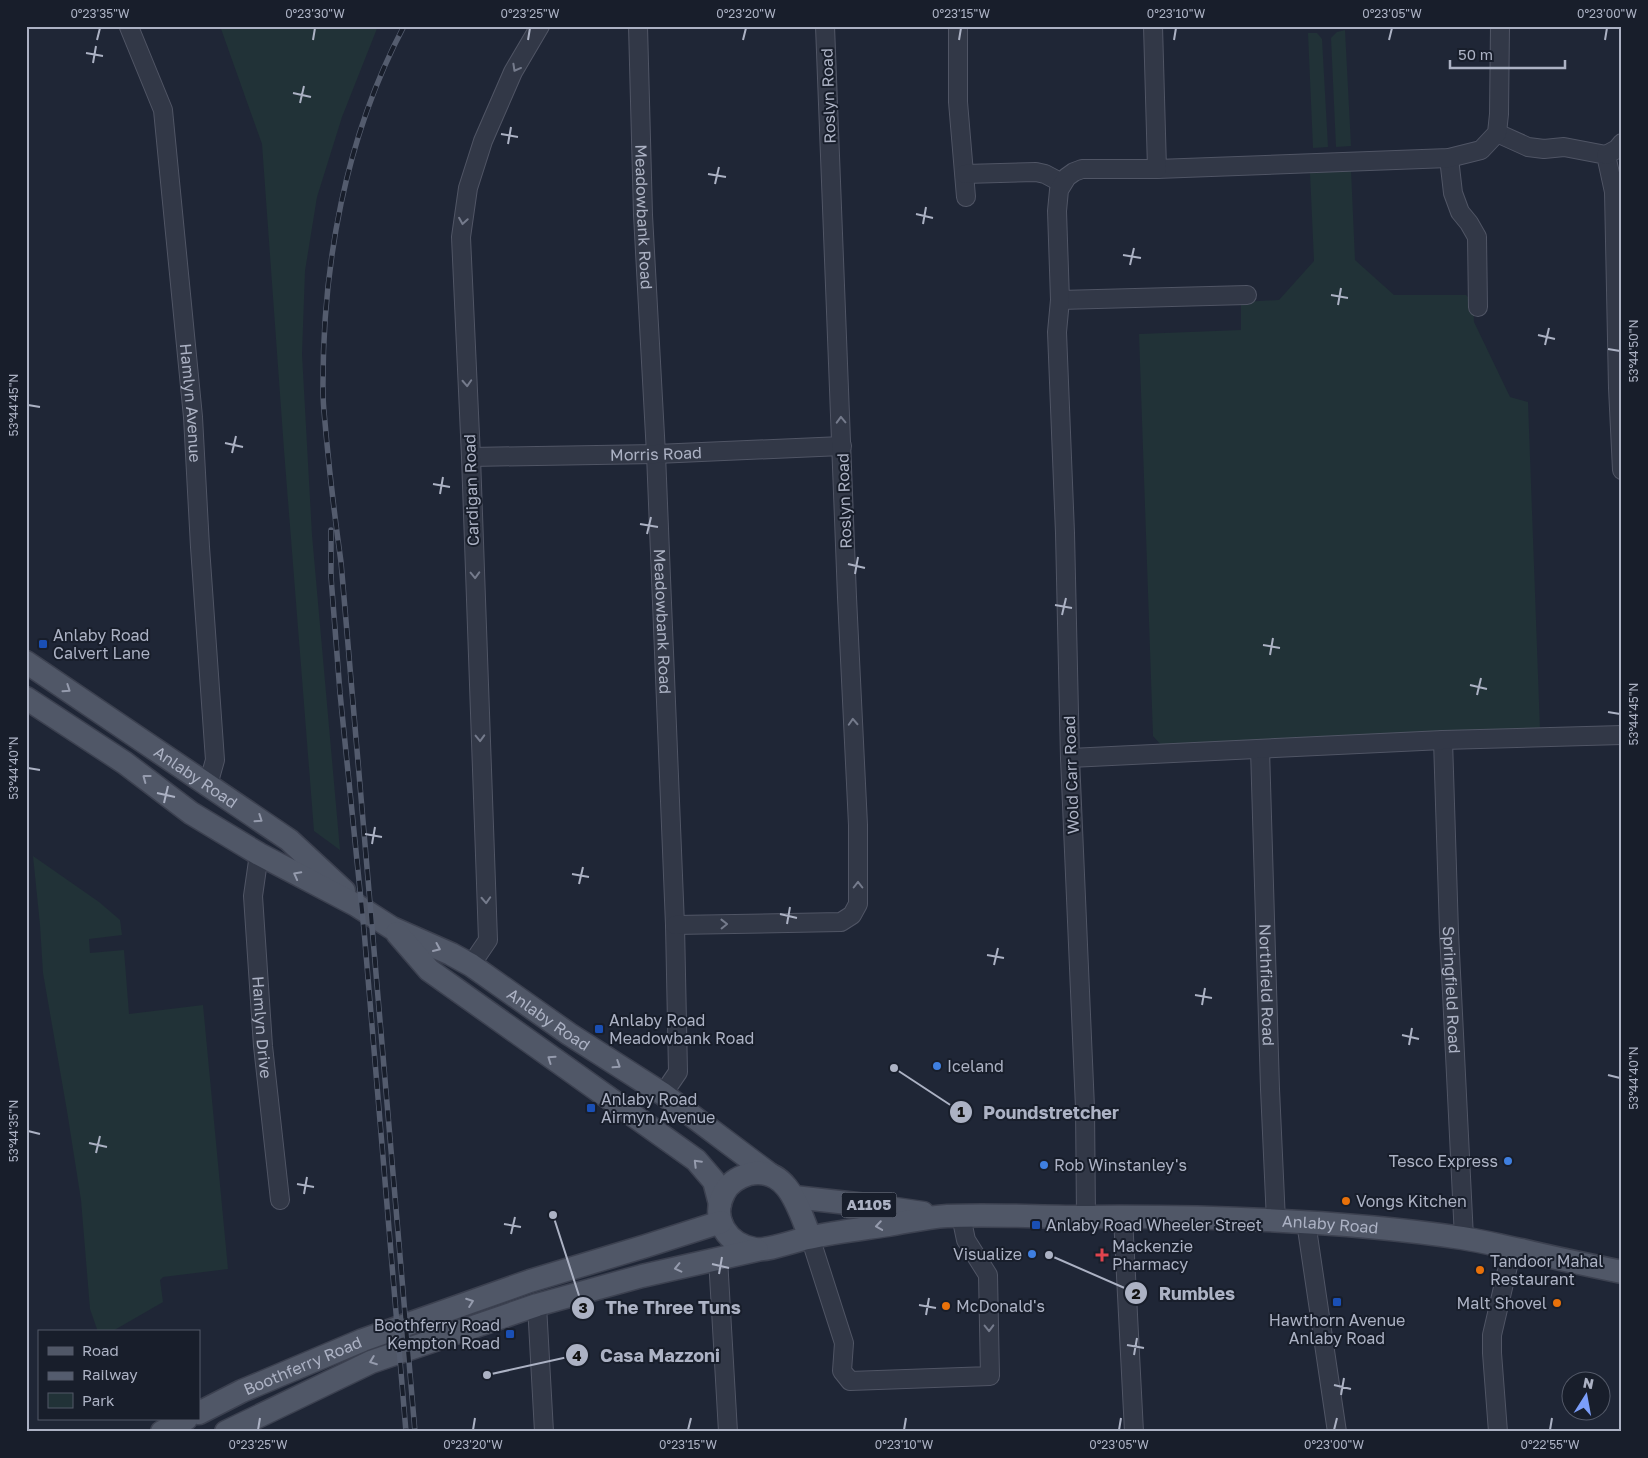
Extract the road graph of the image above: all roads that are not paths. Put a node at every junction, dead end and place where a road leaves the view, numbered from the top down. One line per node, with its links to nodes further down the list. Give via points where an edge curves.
1 (540, 26): 21 (street, Cardigan Road, one-way to 21, via 513,72 483,141 467,198 461,237)
2 (638, 26): 20 (street, Meadowbank Road, via 643,215)
3 (825, 26): 19 (street, Roslyn Road, one-way to 3)
4 (958, 26): 13 (street, via 958,102)
5 (1152, 26): 12 (street)
6 (1500, 26): 8 (street)
7 (129, 27): 29 (street, Hamlyn Avenue, via 163,110 193,417 215,760)
8 (1497, 133): 10 (street, via 1528,147 1564,147); 11 (street, via 1481,150)
9 (1622, 143): 10 (street)
10 (1606, 155): 22 (street, via 1614,192)
11 (1449, 158): 12 (street); 18 (street, via 1453,194 1460,212 1477,237)
12 (1157, 169): 14 (street, via 1082,169)
13 (965, 174): 14 (street, via 1036,172); 15 (street)
14 (1062, 183): 17 (street, Wold Carr Road, via 1058,211)
15 (966, 197)
16 (1247, 295): 17 (street)
17 (1060, 300): 28 (street, Wold Carr Road, via 1057,332)
18 (1478, 307)
19 (842, 446): 20 (street, Morris Road); 32 (street, Roslyn Road, one-way to 19, via 841,922 852,915 858,904 858,825)
20 (656, 454): 21 (street, Morris Road); 32 (street, Meadowbank Road)
21 (470, 457): 34 (street, Cardigan Road, one-way to 34, via 488,940)
22 (1622, 470)
23 (26, 662): 29 (main road, Anlaby Road, one-way to 29)
24 (26, 698): 30 (main road, Anlaby Road, one-way to 24, via 191,813 126,763)
25 (1622, 735): 26 (street)
26 (1443, 740): 27 (street); 46 (street, Springfield Road)
27 (1260, 749): 28 (street); 43 (street, Northfield Road)
28 (1070, 758): 41 (street, Wold Carr Road, via 1085,1108)
29 (208, 785): 31 (main road, Anlaby Road, one-way to 31, via 289,840)
30 (259, 854): 31 (main road, Anlaby Road, one-way to 30); 38 (street, Hamlyn Drive, via 253,896 262,1046)
31 (356, 905): 33 (main road, Anlaby Road)
32 (675, 924): 35 (street, Meadowbank Road, via 678,1072)
33 (392, 928): 34 (main road, Anlaby Road, one-way to 34); 39 (main road, Anlaby Road, one-way to 33, via 714,1181 696,1160 428,970)
34 (471, 965): 35 (main road, Anlaby Road, one-way to 35, via 569,1034)
35 (663, 1094): 36 (main road, Anlaby Road)
36 (772, 1175): 37 (main road, via 787,1186); 39 (main road, via 753,1173 741,1176 724,1192)
37 (794, 1197): 40 (main road, Anlaby Road / A1105); 45 (main road); 47 (main road, via 796,1212 790,1233)
38 (280, 1200)
39 (720, 1213): 47 (main road, via 725,1231 735,1242 744,1247); 52 (main road, Boothferry Road, one-way to 39, via 242,1391 363,1340 530,1280 646,1246)
40 (953, 1216): 41 (main road, Anlaby Road / A1105); 45 (main road, Anlaby Road / A1105, one-way to 45); 45 (street, one-way to 45, via 988,1275 990,1376 850,1381 842,1370 844,1343)
41 (1086, 1217): 42 (main road, Anlaby Road / A1105)
42 (1123, 1217): 43 (main road, Anlaby Road / A1105); 58 (street)
43 (1276, 1221): 44 (main road, Anlaby Road / A1105)
44 (1306, 1222): 46 (main road, Anlaby Road / A1105); 59 (street)
45 (810, 1237): 47 (main road, A1105)
46 (1464, 1238): 48 (main road, Anlaby Road / A1105)
47 (768, 1247): 49 (main road, Boothferry Road / A1105)
48 (1512, 1249): 50 (main road, Anlaby Road / A1105); 60 (street, via 1492,1335)
49 (718, 1258): 51 (main road, Boothferry Road / A1105, one-way to 51); 57 (street)
50 (1622, 1272)
51 (537, 1306): 54 (main road, Boothferry Road / A1105, one-way to 54, via 371,1362); 56 (street)
52 (200, 1412)
53 (184, 1420): 55 (main road)
54 (229, 1431)
55 (162, 1432)
56 (544, 1432)
57 (728, 1432)
58 (1134, 1432)
59 (1337, 1432)
60 (1498, 1432)

